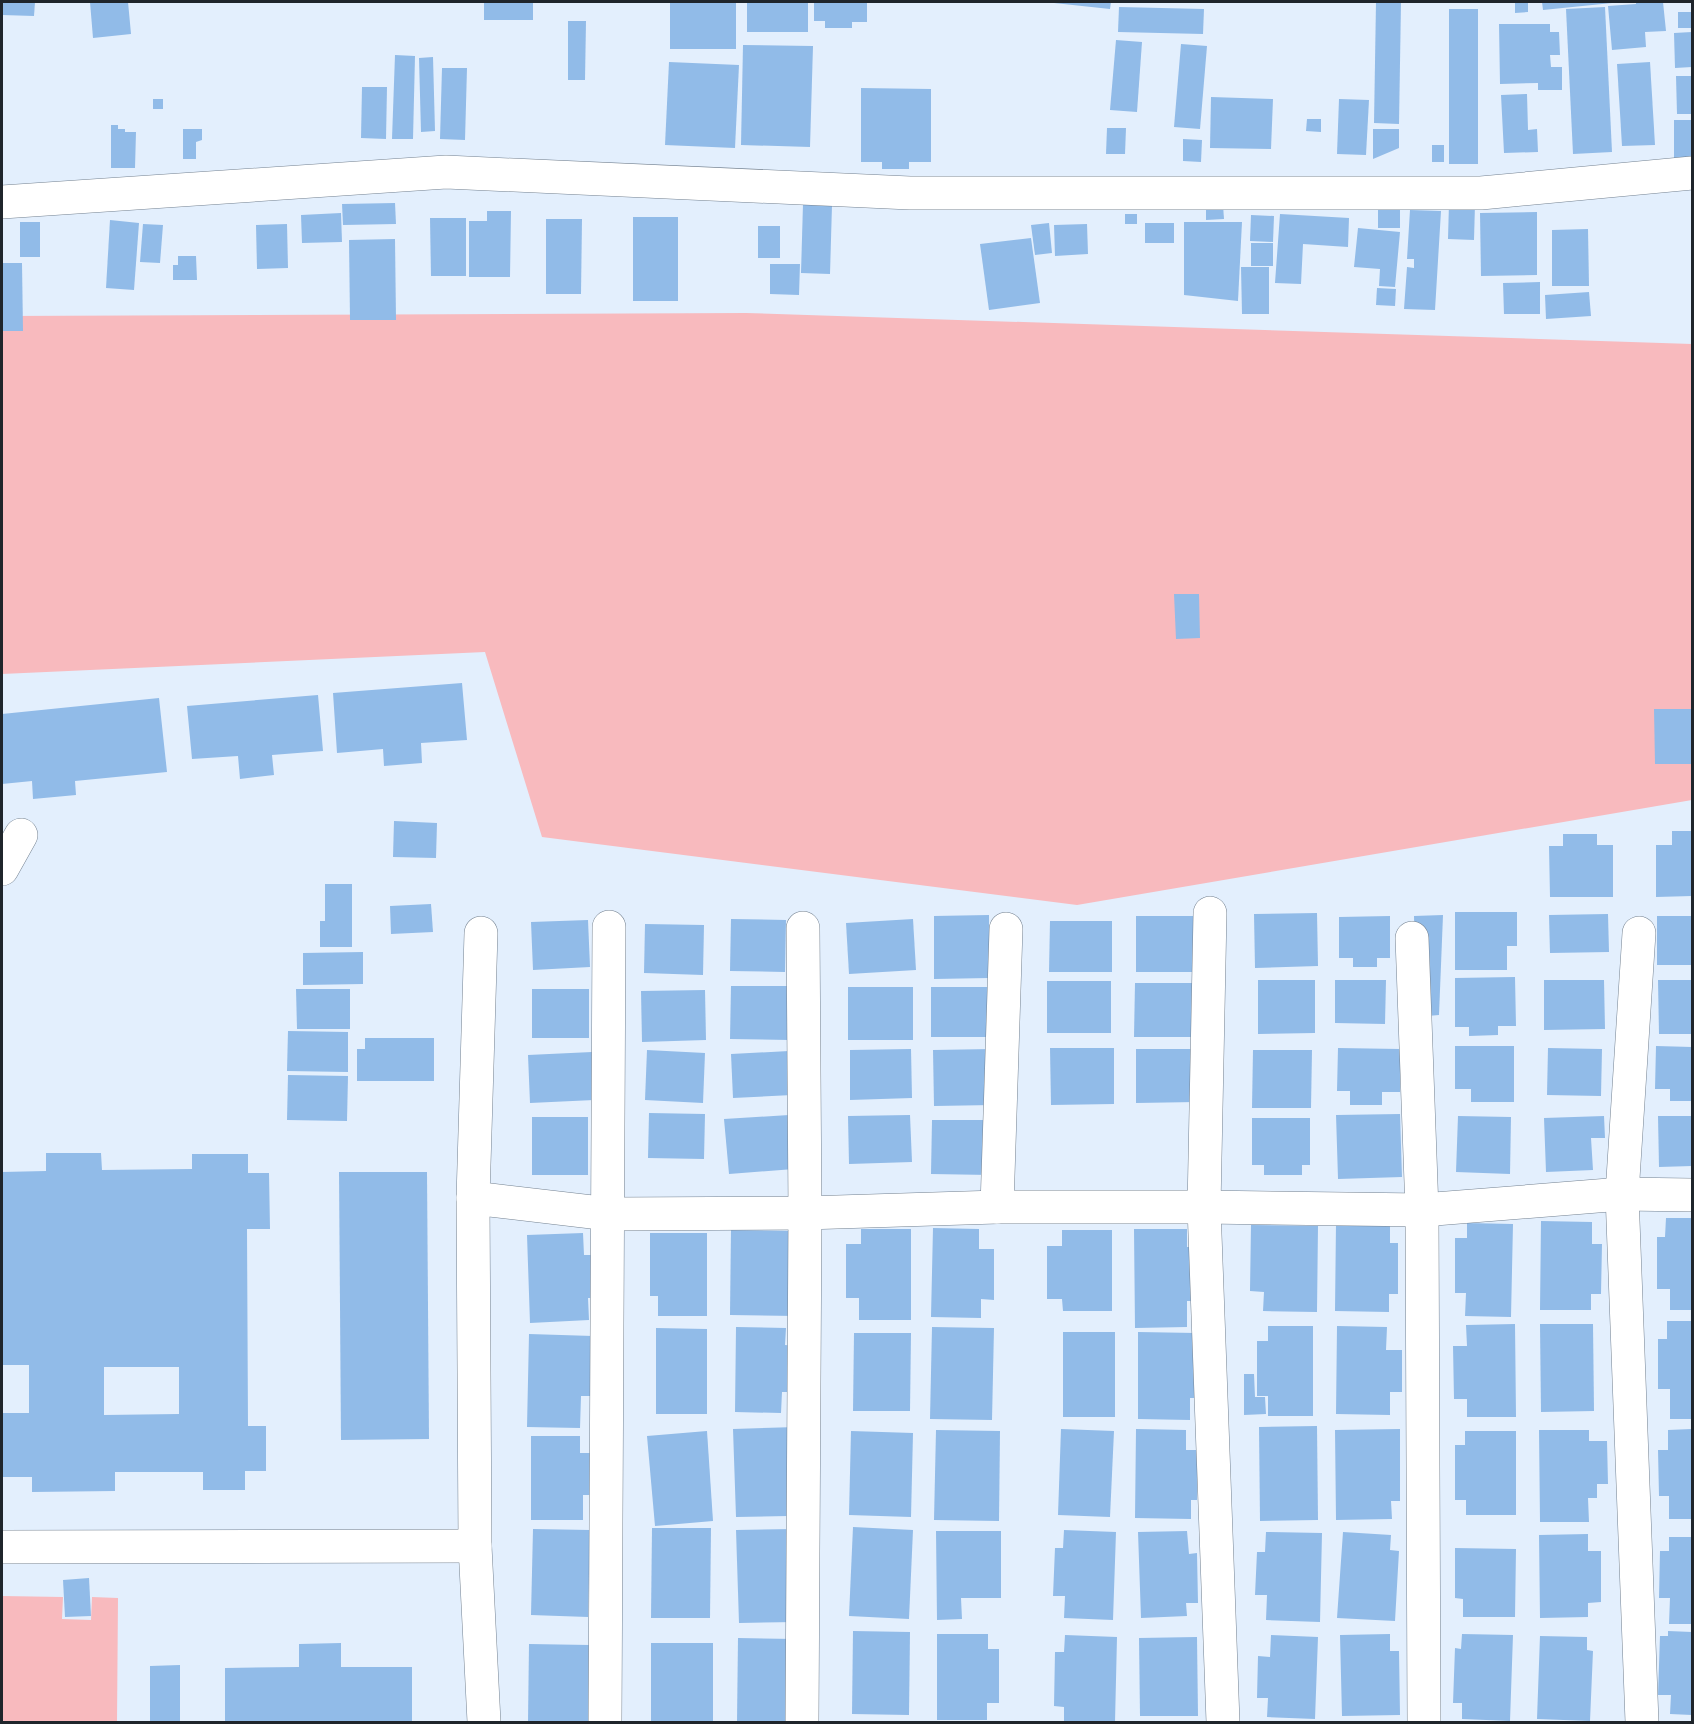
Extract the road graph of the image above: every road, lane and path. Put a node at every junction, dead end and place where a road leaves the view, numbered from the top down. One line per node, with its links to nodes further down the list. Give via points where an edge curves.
1 (1692, 173): 2 (street, via 1481,194 910,194 446,172)
2 (2, 202)
3 (21, 835): 4 (street)
4 (2, 869)
5 (1210, 913): 16 (street)
6 (609, 927): 19 (street)
7 (803, 928): 18 (street)
8 (1006, 929): 15 (street)
9 (481, 933): 14 (street)
10 (1639, 933): 12 (street)
11 (1412, 938): 17 (street)
12 (1622, 1194): 13 (street); 17 (street); 27 (street)
13 (1692, 1195)
14 (473, 1198): 19 (street); 20 (street)
15 (996, 1207): 16 (street); 18 (street)
16 (1204, 1207): 17 (street); 25 (street)
17 (1422, 1210): 26 (street)
18 (805, 1213): 19 (street); 24 (street)
19 (609, 1215): 23 (street)
20 (475, 1546): 21 (street); 22 (street)
21 (2, 1547)
22 (484, 1722)
23 (605, 1722)
24 (802, 1722)
25 (1223, 1722)
26 (1424, 1722)
27 (1642, 1722)

